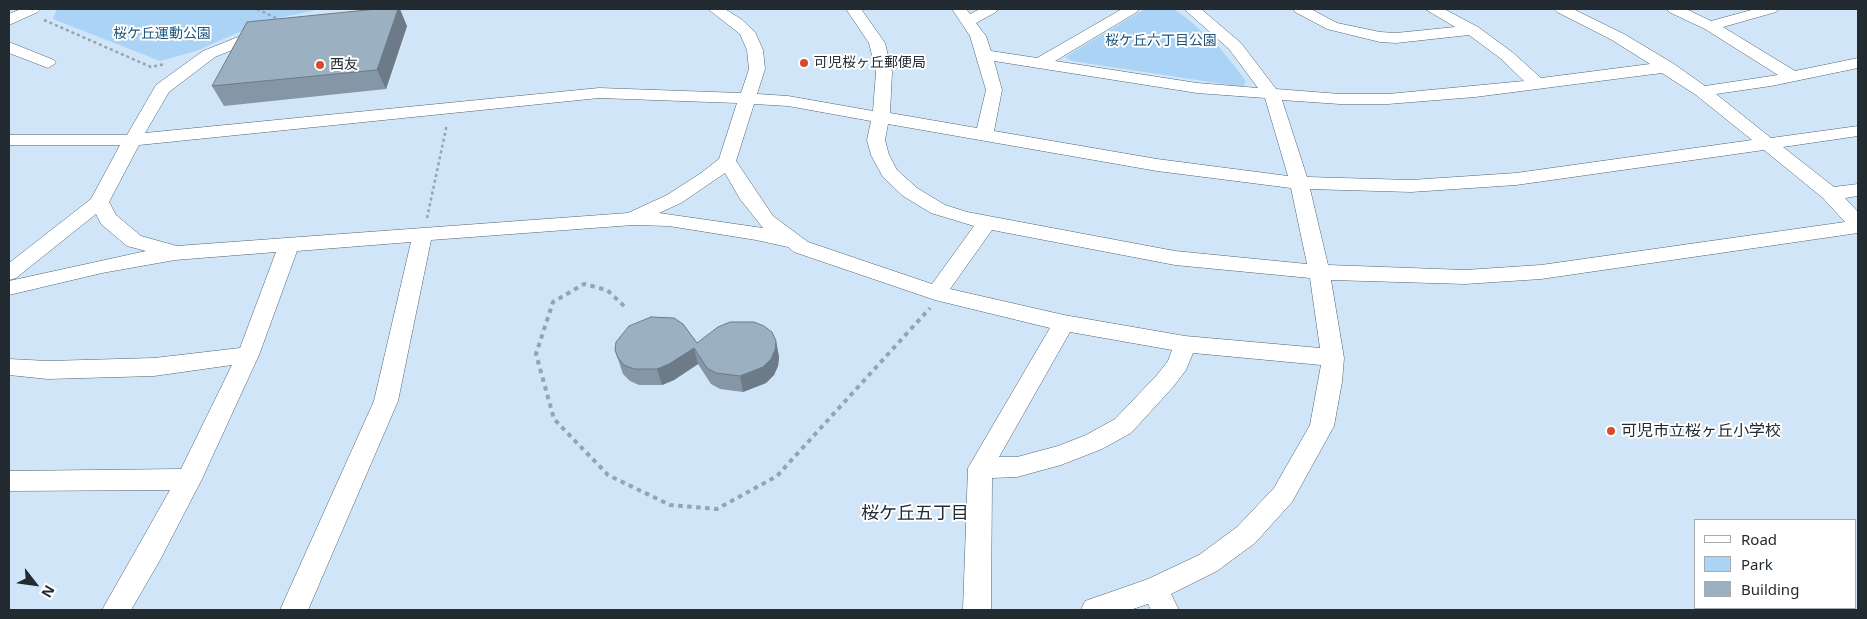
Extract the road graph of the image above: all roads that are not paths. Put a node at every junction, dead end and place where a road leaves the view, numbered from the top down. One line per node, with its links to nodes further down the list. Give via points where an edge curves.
1 (716, 9): 26 (street, via 747,32 755,50 757,69)
2 (854, 9): 28 (street, via 878,43 884,72)
3 (991, 9): 12 (street)
4 (1132, 9): 20 (street)
5 (1192, 9): 27 (street, via 1236,46)
6 (1300, 9): 16 (street, via 1332,26 1380,37)
7 (1434, 9): 16 (street)
8 (1562, 9): 22 (street)
9 (1674, 9): 15 (street)
10 (1771, 9): 15 (street)
11 (39, 12): 13 (street)
12 (963, 15): 18 (street, via 978,36)
13 (9, 20)
14 (287, 24): 33 (street, via 209,54 190,67 162,90)
15 (1710, 26): 23 (street)
16 (1472, 30): 24 (street)
17 (9, 47): 19 (street)
18 (983, 55): 20 (street); 31 (street, via 994,90)
19 (48, 63)
20 (1041, 63): 27 (street, via 1197,88)
21 (1858, 63): 23 (street)
22 (1668, 67): 24 (street); 25 (street)
23 (1792, 76): 25 (street)
24 (1536, 83): 27 (street, via 1388,99)
25 (1702, 91): 35 (street)
26 (749, 92): 28 (street, via 830,95); 33 (street, via 599,93); 33 (street, via 617,83 542,86 295,112); 36 (street)
27 (1272, 95): 37 (street)
28 (881, 110): 31 (street); 42 (street, via 876,140 890,173 910,192 938,209)
29 (1858, 117): 35 (street)
30 (9, 128): 33 (street)
31 (986, 128): 37 (street, via 1157,165)
32 (1858, 131): 35 (street)
33 (136, 133): 34 (street); 40 (street)
34 (9, 140)
35 (1762, 140): 37 (street, via 1516,180 1410,186); 39 (street)
36 (727, 161): 41 (street, via 674,200); 46 (street, via 746,195 766,221)
37 (1297, 177): 50 (street)
38 (1858, 190): 39 (street)
39 (1830, 194): 43 (street)
40 (99, 202): 47 (street, via 108,219 134,241); 49 (street)
41 (631, 219): 44 (street); 46 (street, via 669,220 756,233)
42 (987, 223): 50 (street, via 1174,258); 53 (street)
43 (1858, 226): 50 (street, via 1542,272 1465,276)
44 (424, 233): 45 (street); 64 (street, via 386,401)
45 (289, 245): 47 (street); 56 (street)
46 (799, 245): 53 (street)
47 (175, 253): 52 (street)
48 (9, 256): 49 (street)
49 (30, 258): 51 (street)
50 (1319, 272): 57 (street)
51 (9, 273)
52 (9, 288)
53 (939, 294): 54 (street)
54 (1064, 323): 55 (street); 59 (street)
55 (1185, 344): 57 (street); 59 (street, via 1178,364 1165,382 1123,426 1061,455 1017,467)
56 (248, 355): 58 (street, via 154,367 48,370); 60 (street)
57 (1333, 358): 62 (street, via 1322,426 1283,495 1246,535)
58 (9, 367)
59 (980, 468): 65 (street)
60 (190, 479): 61 (street); 63 (street)
61 (9, 481)
62 (1160, 600): 66 (street)
63 (116, 610)
64 (294, 610)
65 (977, 610)
66 (1095, 610)

